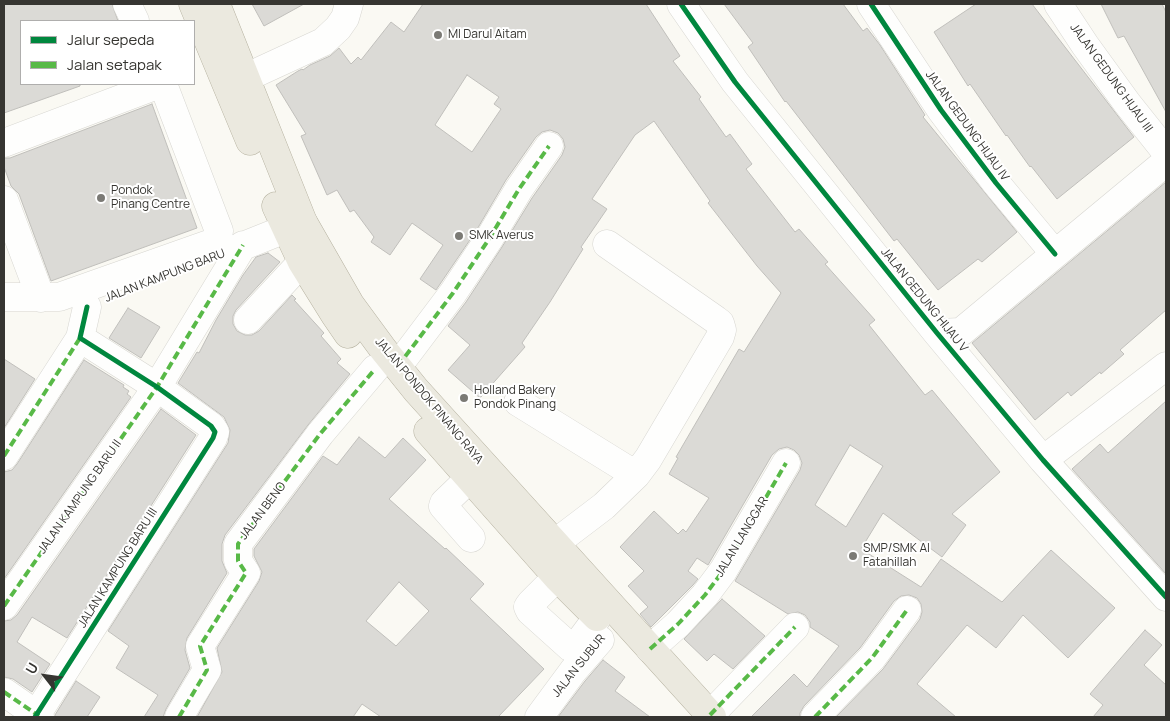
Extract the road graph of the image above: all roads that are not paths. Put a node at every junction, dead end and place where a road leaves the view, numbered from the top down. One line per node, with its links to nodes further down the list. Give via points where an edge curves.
1 (127, 4): 8 (street)
2 (194, 4): 17 (main road, JALAN PONDOK PINANG RAYA)
3 (216, 4): 9 (main road, JALAN PONDOK PINANG RAYA)
4 (349, 4): 9 (street, via 345,18 323,42)
5 (681, 4): 27 (street, JALAN GEDUNG HIJAU V, via 735,82)
6 (870, 4): 20 (street, JALAN GEDUNG HIJAU IV, via 941,110)
7 (1058, 4): 14 (street, JALAN GEDUNG HIJAU III)
8 (135, 20)
9 (245, 78): 17 (main road, JALAN PONDOK PINANG RAYA)
10 (158, 85): 12 (street)
11 (161, 85): 23 (street, via 219,231 215,240 59,298)
12 (4, 143)
13 (549, 146): 29 (street, via 453,293)
14 (1166, 152)
15 (1166, 162): 20 (street)
16 (7, 217): 23 (street)
17 (294, 226): 19 (street, JALAN KAMPUNG BARU); 21 (main road, JALAN PONDOK PINANG RAYA); 29 (main road, JALAN PONDOK PINANG RAYA, via 350,304)
18 (607, 244): 36 (street, via 716,320 722,330)
19 (243, 246): 24 (street, JALAN KAMPUNG BARU); 31 (street, JALAN KAMPUNG BARU)
20 (1055, 254): 27 (street, via 961,332)
21 (302, 262): 26 (street); 29 (main road, JALAN PONDOK PINANG RAYA, via 335,315)
22 (4, 297): 23 (street)
23 (41, 298)
24 (87, 307): 25 (street, JALAN KAMPUNG BARU, via 50,317); 28 (street)
25 (4, 313)
26 (248, 320)
27 (937, 333): 34 (street, JALAN GEDUNG HIJAU V)
28 (80, 338): 31 (street); 33 (street)
29 (381, 361): 37 (main road, JALAN PONDOK PINANG RAYA); 39 (main road, JALAN PONDOK PINANG RAYA, via 416,390); 49 (street, JALAN BENO, via 320,434 238,544 238,561 246,573 200,646 207,670)
30 (1166, 366): 34 (street)
31 (157, 387): 42 (street, JALAN KAMPUNG BARU II); 48 (street, JALAN KAMPUNG BARU III, via 214,428 213,438)
32 (518, 402): 36 (street)
33 (4, 456)
34 (1043, 460): 41 (street, JALAN GEDUNG HIJAU V)
35 (786, 463): 46 (street, JALAN LANGGAR, via 723,571 678,624)
36 (636, 475): 39 (street, via 604,506)
37 (469, 479): 38 (street, via 443,506); 40 (main road, JALAN PONDOK PINANG RAYA)
38 (471, 538)
39 (554, 544): 44 (main road, JALAN PONDOK PINANG RAYA)
40 (557, 577): 44 (main road, JALAN PONDOK PINANG RAYA); 44 (street, via 529,605 530,611 570,647 574,649)
41 (1163, 589)
42 (4, 606)
43 (907, 610): 52 (street, via 872,658)
44 (609, 621): 46 (main road, JALAN PONDOK PINANG RAYA); 50 (street, JALAN SUBUR); 51 (main road, JALAN PONDOK PINANG RAYA)
45 (795, 627): 51 (street, via 761,664)
46 (650, 649): 51 (main road, JALAN PONDOK PINANG RAYA)
47 (4, 692): 48 (street)
48 (37, 716)
49 (179, 717)
50 (539, 717)
51 (703, 717)
52 (815, 717)

